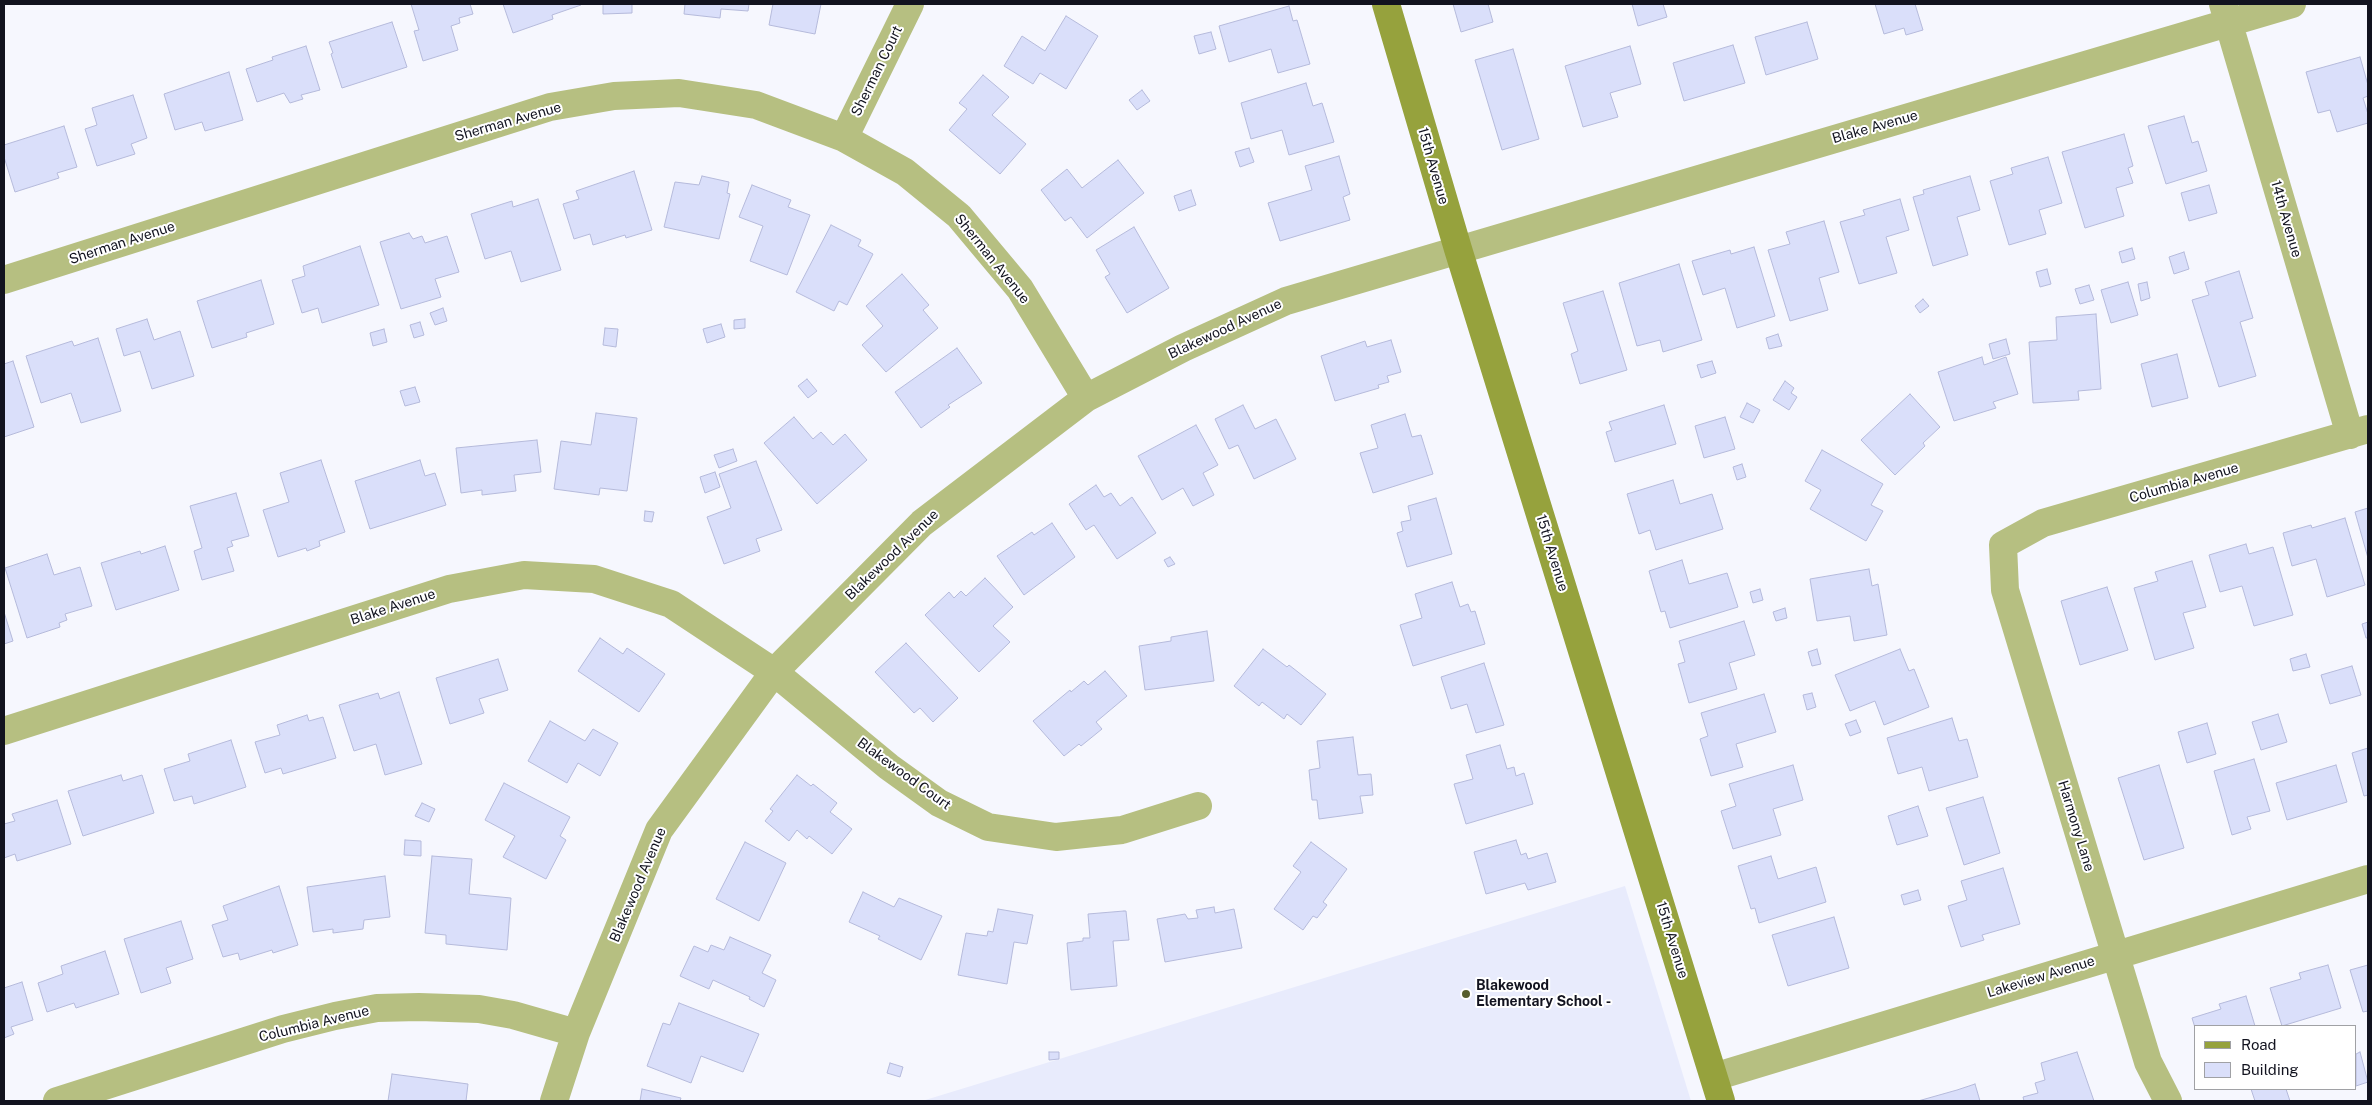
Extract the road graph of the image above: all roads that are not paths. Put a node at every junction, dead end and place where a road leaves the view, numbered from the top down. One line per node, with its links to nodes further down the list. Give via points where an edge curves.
1 (910, 4): 5 (street, Sherman Court)
2 (1386, 4): 6 (street, 15th Avenue)
3 (2292, 4): 4 (street, Blake Avenue)
4 (2225, 13): 6 (street, Blake Avenue); 9 (street, 14th Avenue)
5 (844, 138): 7 (street, Sherman Avenue, via 756,104 679,93 614,96 550,107); 8 (street, Sherman Avenue, via 905,172 959,216 1020,289)
6 (1458, 250): 8 (street, Blakewood Avenue, via 1286,301 1183,348); 17 (street, 15th Avenue)
7 (4, 280)
8 (1086, 398): 11 (street, Blakewood Avenue, via 922,523)
9 (2359, 432): 10 (street, Columbia Avenue, via 2043,523)
10 (2003, 545): 15 (street, Harmony Lane, via 2005,590)
11 (774, 672): 12 (street, Blake Avenue, via 671,604 594,579 524,575 449,589); 13 (street, Blakewood Court, via 889,767 932,798 988,827 1056,837 1122,830); 16 (street, Blakewood Avenue, via 660,830)
12 (4, 732)
13 (1198, 806)
14 (2368, 879): 15 (street, Lakeview Avenue)
15 (2114, 955): 17 (street, Lakeview Avenue); 20 (street, Harmony Lane, via 2148,1062)
16 (576, 1033): 18 (street, Columbia Avenue, via 479,1009 377,1008 283,1029); 19 (street, Blakewood Avenue)
17 (1718, 1089)
18 (57, 1101)
19 (554, 1101)
20 (2168, 1101)

